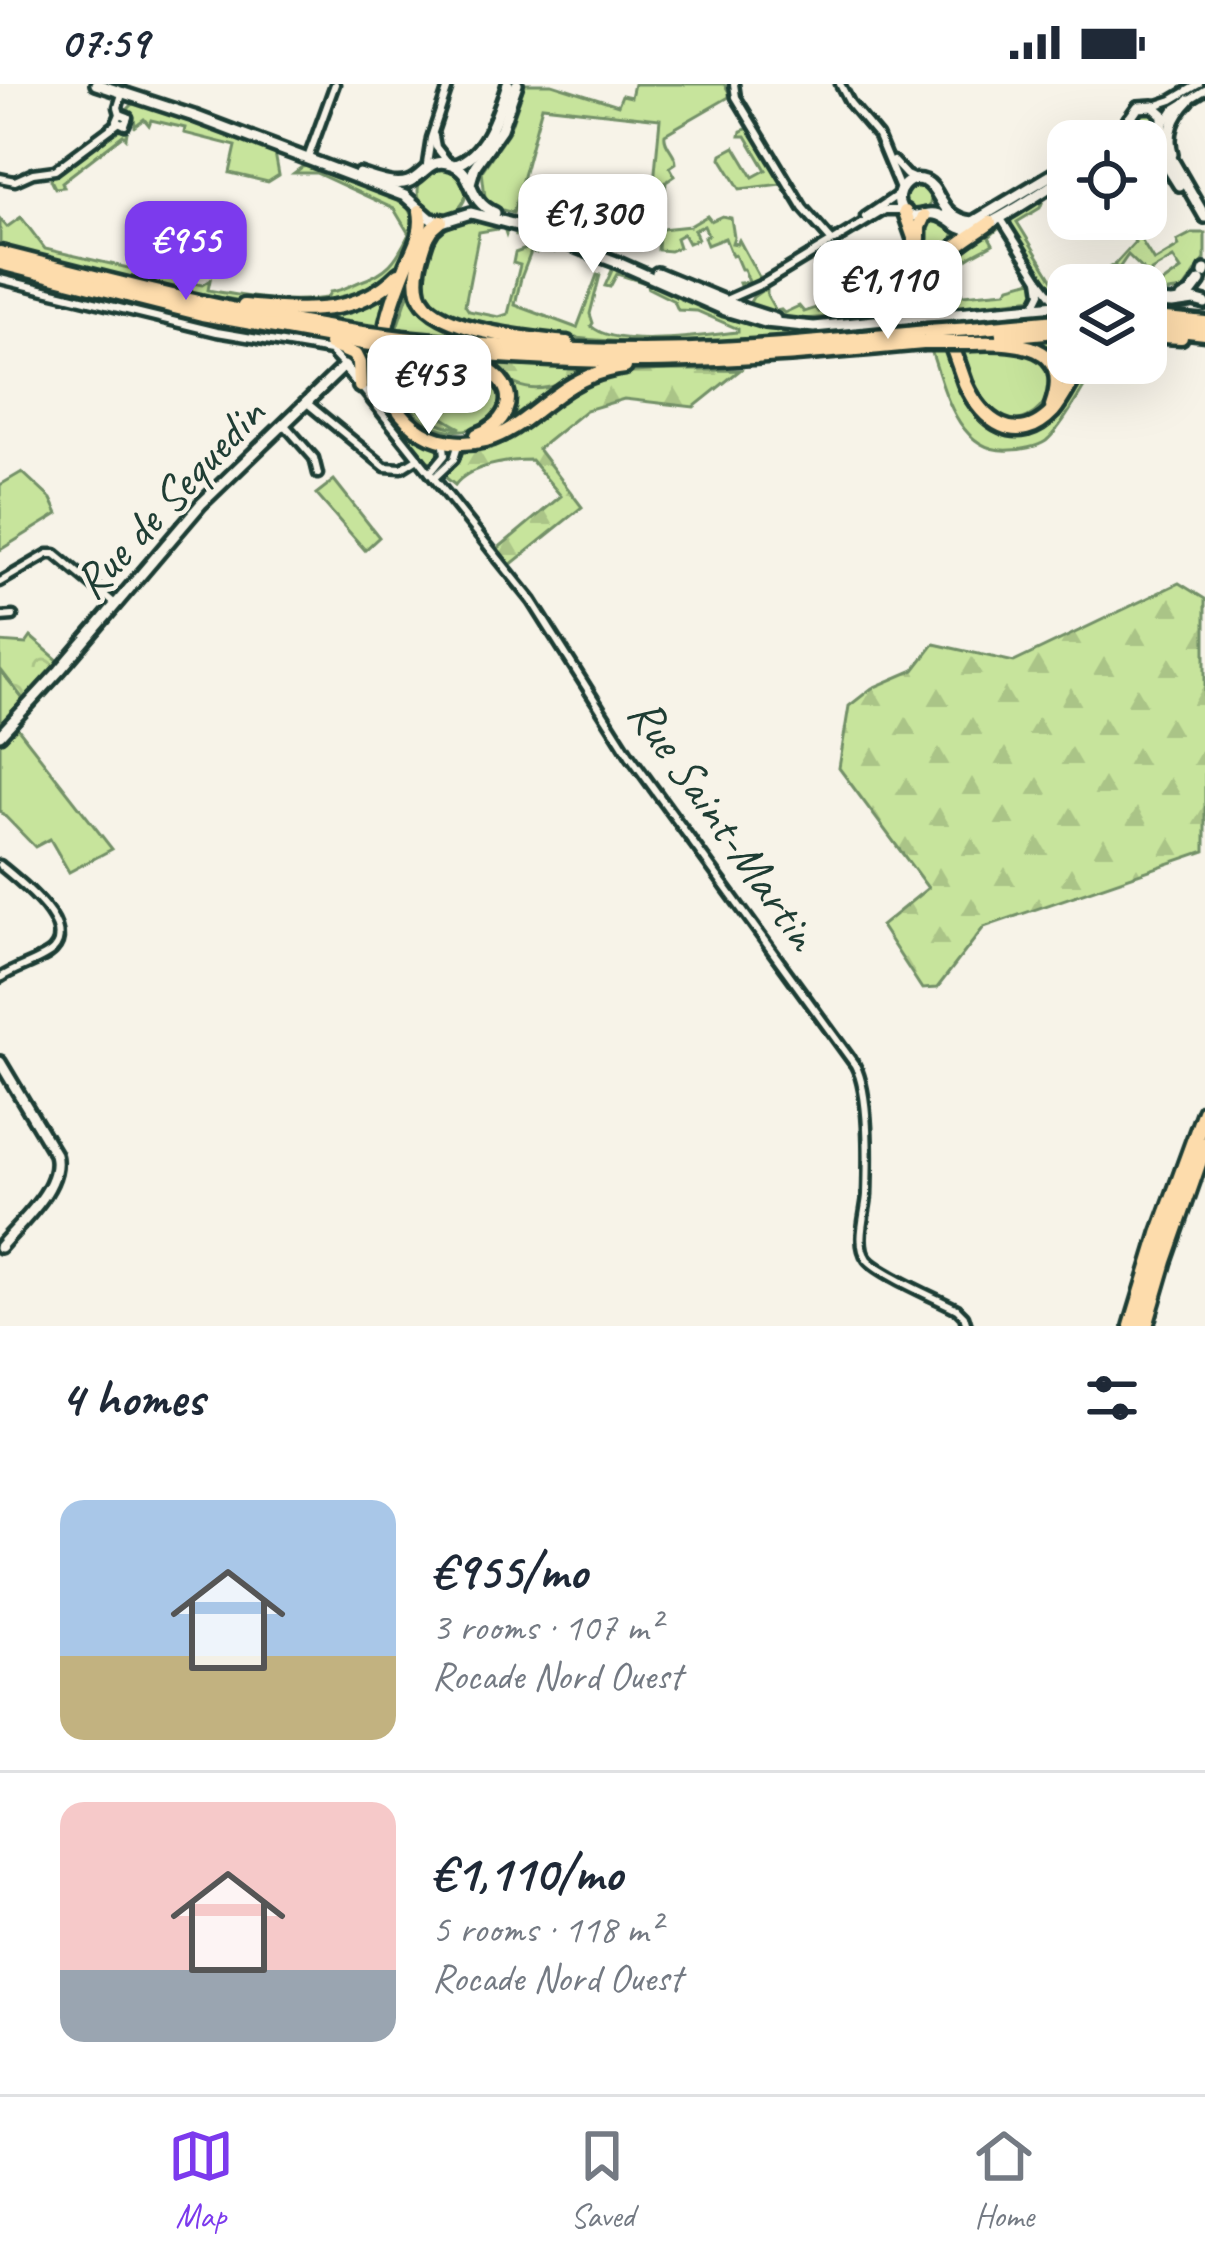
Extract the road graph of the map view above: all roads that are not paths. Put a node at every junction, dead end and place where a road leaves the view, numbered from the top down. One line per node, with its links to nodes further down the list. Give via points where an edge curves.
1 (95, 84): 8 (street)
2 (335, 84): 17 (street)
3 (449, 84): 14 (street)
4 (513, 84): 18 (street, via 471,158); 26 (street, via 501,129)
5 (734, 84): 40 (street, via 803,208)
6 (840, 84): 15 (street)
7 (1202, 87): 9 (street); 10 (street)
8 (123, 92): 17 (street); 23 (street, via 119,119 55,170)
9 (1189, 100): 13 (street); 19 (street, via 1172,127)
10 (1154, 106): 11 (street, via 1138,107); 12 (street)
11 (1129, 119)
12 (1163, 120)
13 (1167, 121)
14 (434, 127): 18 (street, via 436,147); 22 (street)
15 (884, 147): 25 (street); 28 (street)
16 (1167, 151): 19 (street)
17 (308, 158): 21 (street)
18 (452, 164): 22 (street); 26 (street)
19 (1175, 165): 34 (street)
20 (1167, 166): 37 (street)
21 (337, 169): 22 (street, via 399,183); 30 (street)
22 (421, 172): 30 (street, via 412,193)
23 (0, 178)
24 (1047, 178): 29 (street, via 973,222)
25 (918, 180): 28 (street); 29 (street)
26 (470, 187): 32 (street); 50 (street, via 488,210)
27 (1047, 188): 35 (street)
28 (900, 192): 31 (street); 38 (street)
29 (936, 196): 33 (street)
30 (418, 207): 36 (street); 43 (highway, via 420,233)
31 (904, 211): 33 (street); 38 (street, via 887,209); 45 (highway)
32 (459, 215): 36 (street); 59 (street, via 482,214 552,236)
33 (926, 215): 35 (street, via 966,230); 45 (highway, via 919,236)
34 (1205, 217)
35 (995, 220): 47 (street); 56 (highway, via 937,266)
36 (441, 221): 39 (highway)
37 (1205, 226)
38 (843, 234): 40 (street)
39 (427, 237): 71 (highway, via 418,289 444,319); 79 (highway, via 395,314 388,363 407,410)
40 (832, 241): 48 (street)
41 (0, 253): 58 (highway)
42 (0, 263): 58 (highway)
43 (407, 264): 58 (highway, via 378,292 344,307); 79 (highway, via 385,325 384,379 415,427)
44 (1203, 274): 51 (street, via 1184,297); 53 (street)
45 (928, 275): 56 (highway)
46 (0, 279): 73 (street, via 331,351)
47 (1039, 279): 49 (street); 57 (street)
48 (764, 283): 50 (street); 55 (street)
49 (1047, 287)
50 (718, 298): 55 (street)
51 (1167, 300)
52 (1167, 301): 53 (street)
53 (1205, 302)
54 (1047, 306): 57 (street)
55 (739, 307): 59 (street); 62 (street)
56 (939, 307): 77 (highway, via 983,414 1016,429)
57 (1034, 307): 62 (street, bridge)
58 (198, 308): 70 (highway, bridge); 73 (highway, via 338,346 355,355)
59 (725, 310): 62 (street, via 791,326)
60 (1167, 318): 61 (highway)
61 (1205, 323)
62 (846, 324)
63 (1047, 324): 67 (highway)
64 (1167, 330): 68 (highway)
65 (1047, 332): 67 (highway)
66 (1167, 336): 68 (highway)
67 (972, 337): 69 (highway, bridge); 77 (highway, via 1045,356 1057,380)
68 (1205, 337)
69 (925, 338): 71 (highway); 72 (highway)
70 (402, 343): 71 (highway); 72 (highway, via 501,357); 79 (highway, via 488,369 503,383 507,407 498,424)
71 (646, 351)
72 (680, 361): 79 (highway, via 594,374 504,433)
73 (350, 366): 75 (highway); 76 (street, Rue de Sequedin)
74 (1071, 384): 77 (highway)
75 (360, 386): 80 (street, Rue Saint-Martin)
76 (307, 403): 78 (street, Rue de Sequedin); 80 (street, via 382,465 402,468)
77 (1046, 417)
78 (285, 425): 81 (street); 84 (street, Rue de Sequedin, via 206,499)
79 (448, 439): 82 (street); 82 (street, via 454,459)
80 (418, 458): 82 (street, Rue Saint-Martin)
81 (318, 474)
82 (432, 475): 94 (street, Rue Saint-Martin, via 538,608 624,747 858,1070 865,1256 957,1309)
83 (0, 582): 84 (street, via 55,554)
84 (115, 604): 87 (street, Rue de Sequedin)
85 (14, 616): 86 (street)
86 (0, 617)
87 (0, 735)
88 (0, 865): 89 (street, via 60,935 50,953)
89 (0, 978)
90 (0, 1062): 93 (street, via 58,1167)
91 (1205, 1111): 95 (highway)
92 (1205, 1144): 96 (highway)
93 (0, 1247)
94 (967, 1326)
95 (1132, 1326)
96 (1144, 1326)

